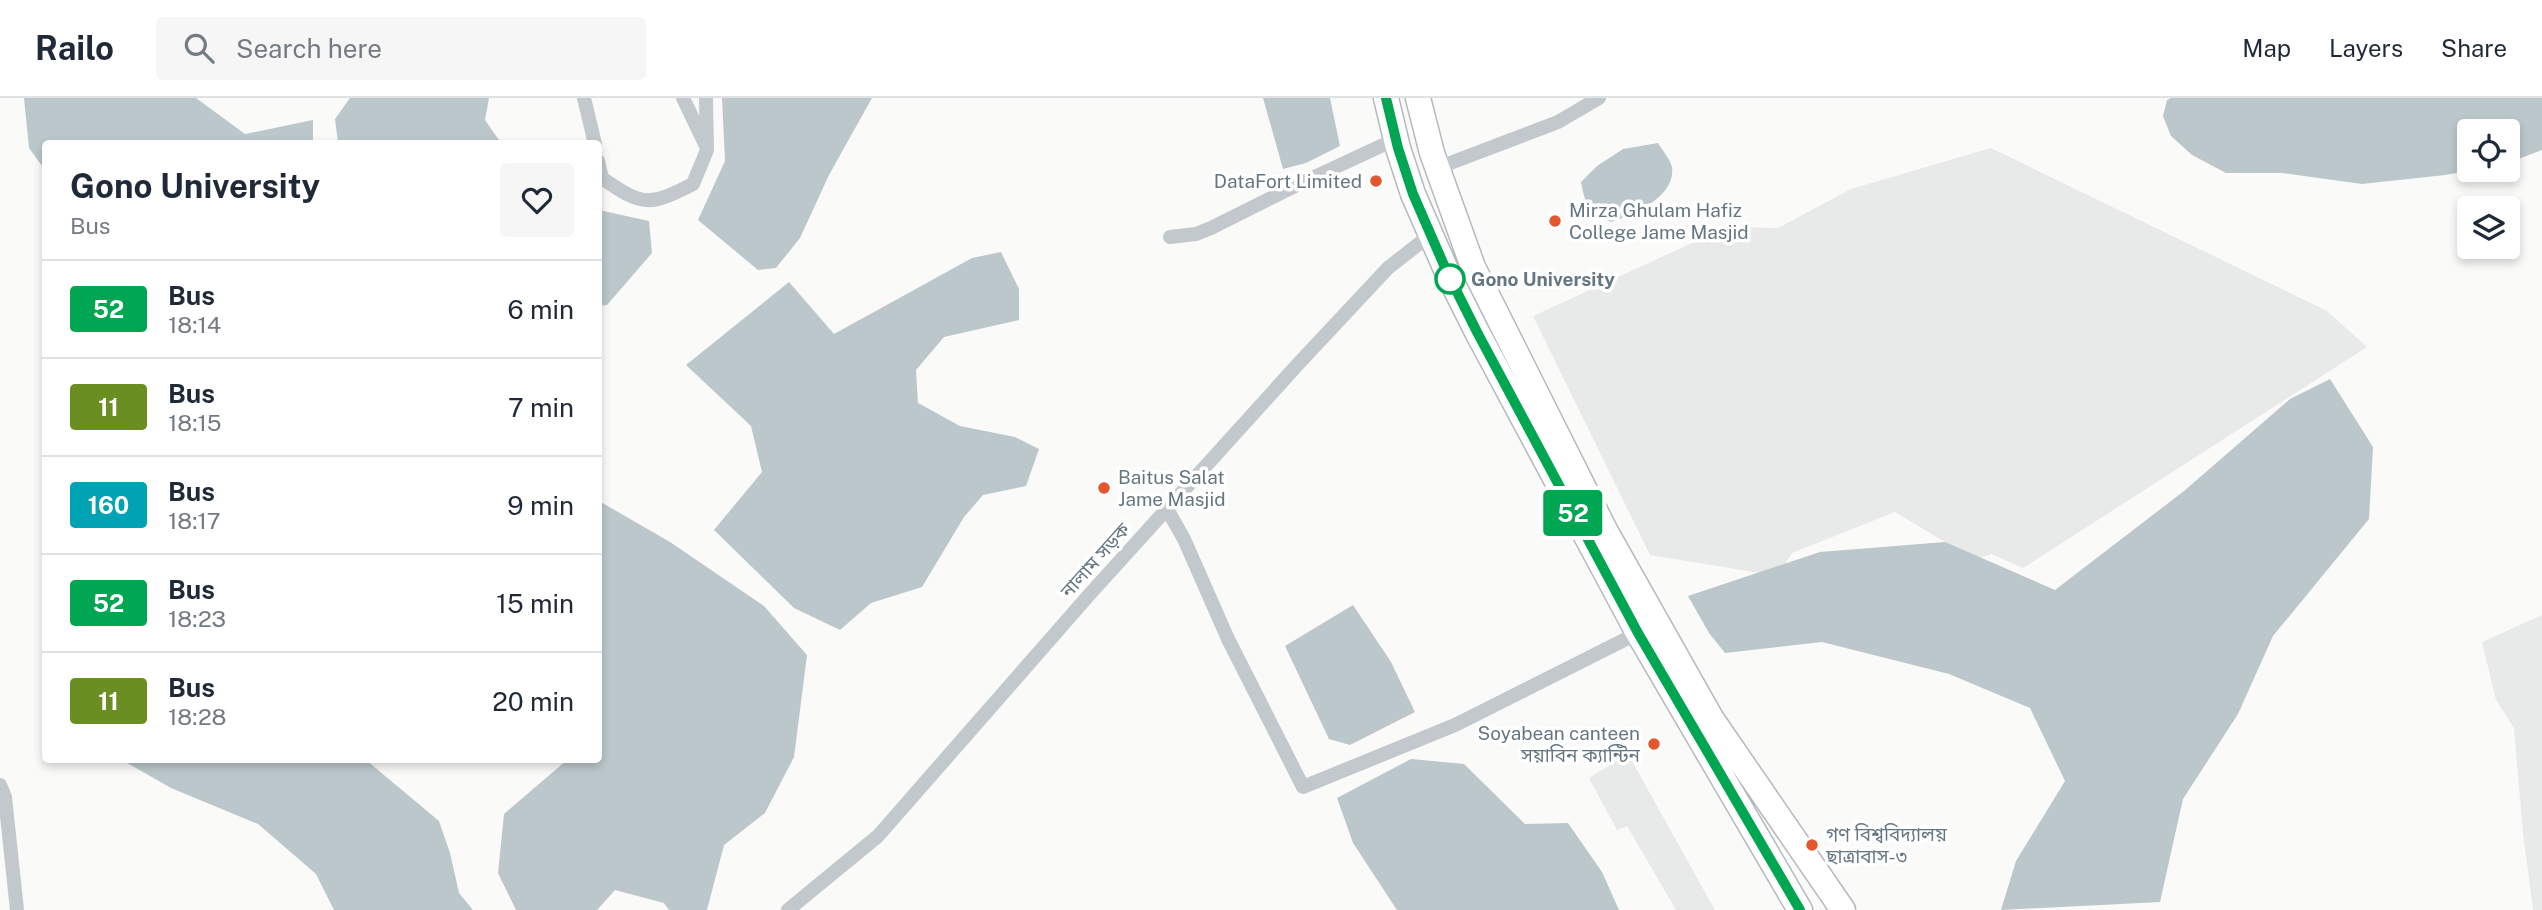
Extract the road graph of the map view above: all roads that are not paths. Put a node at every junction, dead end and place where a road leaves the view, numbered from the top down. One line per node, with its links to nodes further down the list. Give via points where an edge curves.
1 (584, 98): 8 (street)
2 (683, 98): 9 (street)
3 (706, 98): 9 (street)
4 (1386, 98): 7 (highway)
5 (1418, 98): 10 (highway)
6 (1599, 98): 10 (street, via 1558,122)
7 (1396, 139): 12 (highway); 13 (street, via 1211,229)
8 (594, 140)
9 (707, 150): 11 (street, via 693,184 659,201 628,197)
10 (1437, 168): 20 (highway, via 1473,267 1606,532 1712,718)
11 (602, 178)
12 (1430, 235): 14 (street, নালাম সড়ক, via 1373,283); 15 (highway, via 1511,398)
13 (1170, 237)
14 (1167, 509): 15 (street, via 1303,787 1455,725); 18 (street, নালাম সড়ক, via 878,836)
15 (1638, 633): 19 (highway)
16 (0, 785): 17 (street)
17 (17, 910)
18 (788, 910)
19 (1800, 910)
20 (1843, 910)

